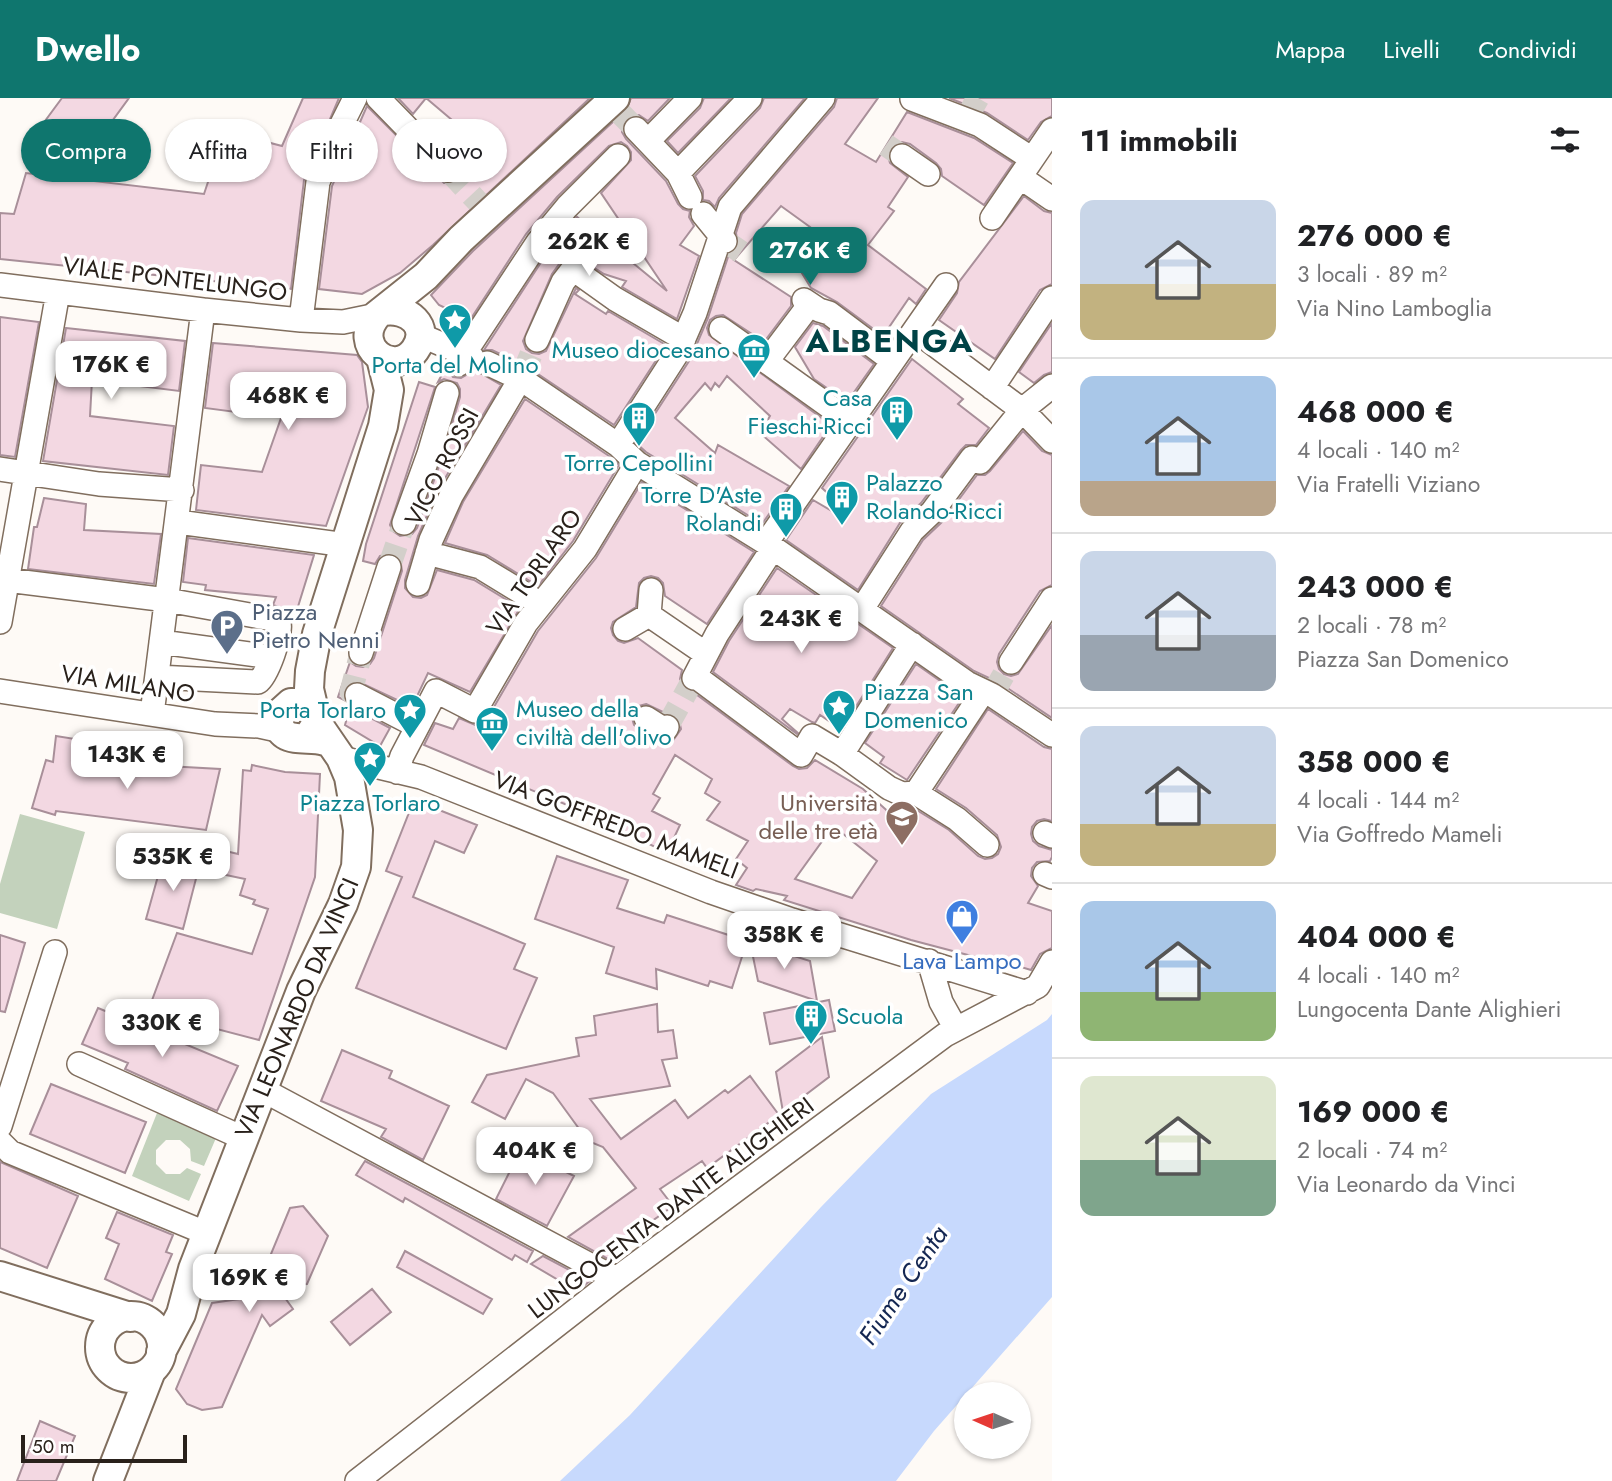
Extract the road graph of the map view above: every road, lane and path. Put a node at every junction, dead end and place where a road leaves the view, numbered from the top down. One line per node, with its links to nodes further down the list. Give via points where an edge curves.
1 (355, 98): 25 (street, via 318,182)
2 (378, 98): 8 (street)
3 (690, 98): 13 (street, via 640,135)
4 (750, 98): 13 (street)
5 (823, 98): 17 (street, via 730,207)
6 (912, 99): 12 (street, via 969,114)
7 (615, 104): 18 (main road, via 485,208)
8 (398, 119)
9 (1052, 130): 12 (street)
10 (618, 156): 33 (street, via 538,242)
11 (902, 156): 14 (street)
12 (1026, 168): 15 (street); 16 (street)
13 (678, 173): 17 (street)
14 (928, 174)
15 (1052, 199)
16 (992, 218)
17 (722, 239): 26 (street)
18 (426, 276): 24 (main road); 28 (main road)
19 (0, 285): 21 (street, VIALE PONTELUNGO)
20 (946, 285): 29 (street)
21 (58, 292): 23 (street, VIALE PONTELUNGO); 46 (street)
22 (1051, 295): 38 (street)
23 (203, 310): 25 (street, VIALE PONTELUNGO); 47 (street)
24 (380, 313): 27 (street, VIALE PONTELUNGO); 28 (main road, via 404,311); 32 (main road, via 368,329)
25 (301, 320): 27 (street, VIALE PONTELUNGO)
26 (709, 321): 30 (street); 34 (street)
27 (343, 322): 32 (street)
28 (416, 326): 32 (main road, via 415,350); 33 (street)
29 (915, 330): 35 (street); 38 (street)
30 (684, 339): 31 (street, via 573,269); 43 (street)
31 (537, 340)
32 (385, 354): 49 (main road, via 388,405)
33 (470, 359): 36 (street)
34 (767, 361): 35 (street, via 807,302); 41 (street)
35 (893, 361): 41 (street)
36 (522, 378): 43 (street); 51 (street, VICO ROSSI, via 451,496)
37 (1052, 386): 40 (street)
38 (992, 388): 40 (street)
39 (447, 393): 48 (street)
40 (1022, 410): 42 (street); 60 (street, via 980,463 971,455 932,512 912,531)
41 (851, 422): 50 (street)
42 (1052, 441)
43 (618, 445): 44 (street)
44 (637, 463): 50 (street); 58 (street, VIA TORLARO, via 585,549)
45 (0, 470): 46 (street)
46 (26, 474): 47 (street, via 99,484); 54 (street)
47 (180, 506): 49 (street); 56 (street)
48 (404, 523)
49 (346, 545): 74 (main road, via 317,634)
50 (770, 545): 60 (street); 63 (street)
51 (427, 553): 53 (street, VICO ROSSI); 58 (street, via 480,567)
52 (389, 567): 65 (street)
53 (418, 584)
54 (4, 585): 56 (street); 61 (street)
55 (651, 590): 59 (street)
56 (167, 600): 64 (street); 67 (street, via 272,619 280,628)
57 (1051, 603): 68 (street)
58 (541, 604): 75 (street, VIA TORLARO, via 475,711 433,684)
59 (649, 615): 62 (street); 63 (street)
60 (871, 615): 66 (street)
61 (0, 622)
62 (625, 629)
63 (717, 638): 77 (street, via 695,677)
64 (161, 642): 67 (street); 69 (street)
65 (360, 642)
66 (912, 644): 71 (street); 77 (street)
67 (271, 657): 69 (street, via 258,682)
68 (1011, 662)
69 (157, 677): 73 (street)
70 (0, 691): 73 (street, VIA MILANO)
71 (983, 692): 76 (street); 79 (street)
72 (357, 695): 75 (street)
73 (152, 714): 74 (street, VIA MILANO, via 215,724)
74 (308, 728): 78 (street, via 364,762); 87 (main road, VIA LEONARDO DA VINCI, via 349,777 358,830 356,867)
75 (414, 733): 78 (street)
76 (1052, 735)
77 (842, 754): 79 (street, via 890,788 902,794)
78 (392, 771): 82 (street, VIA GOFFREDO MAMELI, via 421,777 711,892)
79 (916, 793): 80 (street, via 957,818)
80 (987, 845)
81 (55, 952): 88 (street)
82 (929, 961): 84 (street, VIA GOFFREDO MAMELI); 85 (street, via 941,1002)
83 (1052, 962): 84 (street, via 1038,986)
84 (1027, 993): 85 (street, LUNGOCENTA DANTE ALIGHIERI)
85 (956, 1029): 94 (street, LUNGOCENTA DANTE ALIGHIERI)
86 (79, 1064): 89 (street)
87 (263, 1090): 89 (main road, VIA LEONARDO DA VINCI); 94 (street)
88 (0, 1126)
89 (243, 1138): 91 (main road, VIA LEONARDO DA VINCI)
90 (0, 1142): 91 (street, via 10,1152)
91 (208, 1234): 92 (main road, VIA LEONARDO DA VINCI)
92 (193, 1269): 96 (main road, VIA LEONARDO DA VINCI, via 163,1307); 98 (main road, VIA LEONARDO DA VINCI, via 181,1314)
93 (0, 1276): 95 (main road)
94 (616, 1279): 102 (street, LUNGOCENTA DANTE ALIGHIERI)
95 (73, 1299): 96 (main road); 97 (main road)
96 (136, 1317): 97 (main road, via 114,1322); 98 (main road, via 157,1332 161,1342)
97 (100, 1343): 99 (main road, via 100,1354)
98 (156, 1362): 99 (main road, via 144,1376 127,1378); 100 (main road, VIA LEONARDO DA VINCI)
99 (111, 1372): 100 (main road, VIA LEONARDO DA VINCI, via 125,1398)
100 (125, 1440): 101 (main road, VIA LEONARDO DA VINCI)
101 (108, 1481)
102 (357, 1481)

